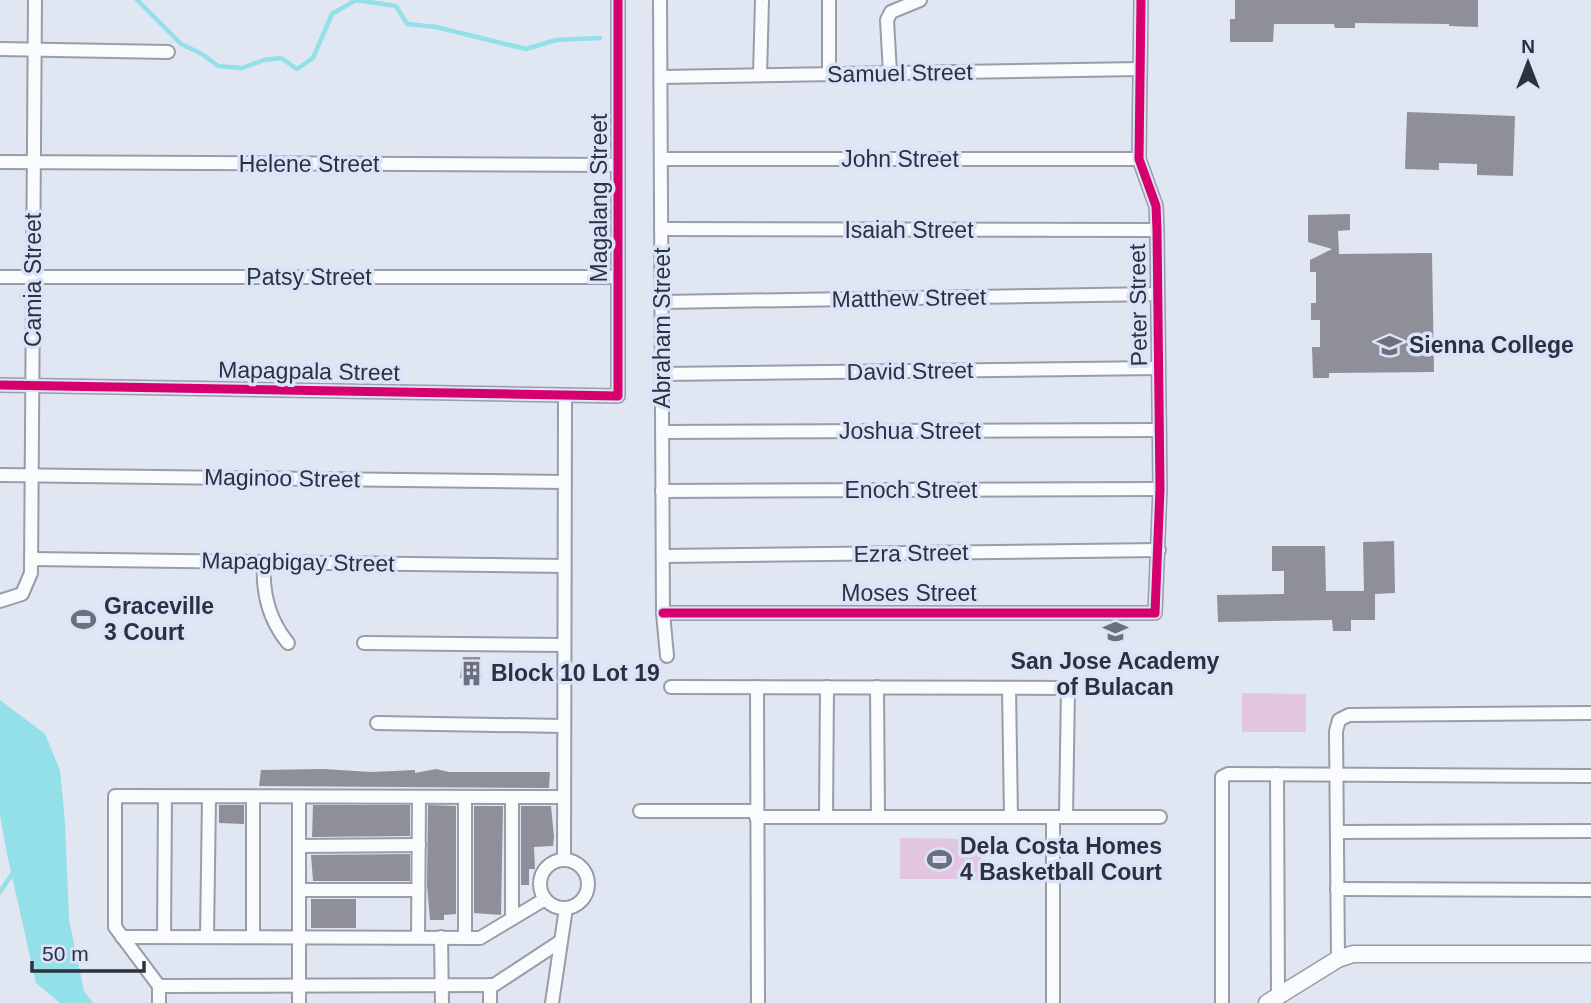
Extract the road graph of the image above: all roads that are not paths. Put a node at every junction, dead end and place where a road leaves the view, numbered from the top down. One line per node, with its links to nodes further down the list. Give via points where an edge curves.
1 (36, 0): 9 (street, Camia Street)
2 (618, 0): 20 (street, Magalang Street)
3 (660, 0): 15 (street, Abraham Street)
4 (762, 0): 14 (street)
5 (829, 0): 13 (street)
6 (920, 0): 12 (street, via 891,12 887,20)
7 (1141, 0): 11 (street, Peter Street)
8 (0, 49): 9 (street)
9 (35, 50): 10 (street); 19 (street, Camia Street)
10 (168, 51)
11 (1140, 69): 12 (street, Samuel Street); 17 (street, Peter Street)
12 (890, 73): 13 (street, Samuel Street)
13 (830, 74): 14 (street, Samuel Street)
14 (760, 75): 15 (street, Samuel Street)
15 (661, 77): 16 (street, Abraham Street)
16 (661, 159): 17 (street, John Street); 21 (street, Abraham Street)
17 (1139, 159): 22 (street, Peter Street, via 1156,206)
18 (0, 162): 19 (street, Helene Street)
19 (34, 162): 20 (street, Helene Street); 24 (street, Camia Street)
20 (618, 165): 25 (street, Magalang Street)
21 (662, 229): 22 (street, Isaiah Street); 27 (street, Abraham Street)
22 (1157, 230): 26 (street, Peter Street)
23 (0, 276): 24 (street, Patsy Street)
24 (33, 276): 25 (street, Patsy Street); 31 (street, Camia Street)
25 (618, 277): 33 (street, Magalang Street)
26 (1157, 295): 27 (street, Matthew Street); 28 (street, Peter Street)
27 (662, 302): 29 (street, Abraham Street)
28 (1158, 368): 29 (street, David Street); 34 (street, Peter Street)
29 (662, 374): 35 (street, Abraham Street)
30 (0, 385): 31 (street, Mapagpala Street)
31 (32, 386): 32 (street, Mapagpala Street); 37 (street, Camia Street)
32 (565, 395): 33 (street, Mapagpala Street); 38 (street)
33 (618, 396)
34 (1159, 430): 35 (street, Joshua Street); 39 (street, Peter Street)
35 (662, 432): 40 (street, Abraham Street)
36 (0, 474): 37 (street, Maginoo Street)
37 (32, 475): 38 (street, Maginoo Street); 43 (street, Camia Street)
38 (565, 482): 45 (street)
39 (1160, 489): 40 (street, Enoch Street); 41 (street, Peter Street)
40 (662, 491): 42 (street, Abraham Street)
41 (1159, 550): 42 (street, Ezra Street); 48 (street, Peter Street)
42 (663, 556): 47 (street, Abraham Street)
43 (31, 559): 44 (street, Mapagbigay Street); 46 (street, Camia Street, via 22,594)
44 (264, 562): 45 (street, Mapagbigay Street); 49 (street, via 265,597 274,626)
45 (564, 566): 51 (street)
46 (0, 601)
47 (663, 613): 48 (street, Moses Street); 52 (street, Abraham Street)
48 (1155, 613)
49 (288, 643)
50 (365, 643): 51 (street)
51 (564, 645): 60 (street)
52 (667, 656)
53 (671, 687): 54 (street)
54 (757, 687): 55 (street); 73 (street)
55 (827, 687): 56 (street); 74 (street)
56 (877, 687): 57 (street); 75 (street)
57 (1009, 688): 76 (street); 77 (street, via 1068,688)
58 (1591, 713): 62 (street, via 1343,716 1336,731)
59 (377, 723): 60 (street)
60 (564, 726): 66 (street)
61 (1277, 774): 62 (street); 106 (street); 114 (street, via 1228,774 1219,784)
62 (1337, 774): 63 (street); 80 (street)
63 (1591, 776)
64 (165, 797): 65 (street); 93 (street, via 115,796 115,927); 94 (street)
65 (209, 797): 67 (street); 95 (street)
66 (564, 797): 71 (street); 83 (street)
67 (253, 798): 68 (street); 96 (street)
68 (299, 798): 69 (street); 82 (street)
69 (419, 798): 70 (street); 81 (street)
70 (465, 798): 71 (street); 98 (street)
71 (512, 798): 90 (street)
72 (640, 811): 73 (street)
73 (756, 814): 74 (street); 112 (street)
74 (826, 817): 75 (street)
75 (878, 817): 76 (street)
76 (1011, 817): 77 (street)
77 (1060, 817): 78 (street); 113 (street)
78 (1160, 817)
79 (1591, 831): 80 (street)
80 (1337, 832): 84 (street)
81 (419, 845): 82 (street); 86 (street)
82 (299, 846): 85 (street)
83 (564, 860): 88 (street, via 551,864 542,874 540,887); 89 (street, via 577,864 588,883 580,902)
84 (1338, 889): 87 (street); 101 (street)
85 (299, 890): 86 (street); 91 (street)
86 (418, 890): 92 (street)
87 (1591, 890)
88 (545, 899): 89 (street); 90 (street)
89 (566, 908): 99 (street)
90 (512, 918): 98 (street, via 480,938)
91 (299, 936): 92 (street); 96 (street); 102 (street)
92 (418, 936): 97 (street)
93 (122, 937): 94 (street); 105 (street)
94 (164, 937): 95 (street)
95 (207, 937): 96 (street)
96 (253, 937)
97 (441, 937): 98 (street); 103 (street)
98 (465, 938)
99 (561, 941): 104 (street); 111 (street)
100 (1591, 954): 101 (street, via 1353,954)
101 (1338, 959): 106 (street)
102 (299, 985): 103 (street); 105 (street); 108 (street)
103 (441, 985): 104 (street); 109 (street)
104 (490, 985): 110 (street)
105 (159, 986): 107 (street)
106 (1273, 1000)
107 (159, 1003)
108 (299, 1003)
109 (442, 1003)
110 (490, 1003)
111 (552, 1003)
112 (758, 1003)
113 (1053, 1003)
114 (1222, 1003)

